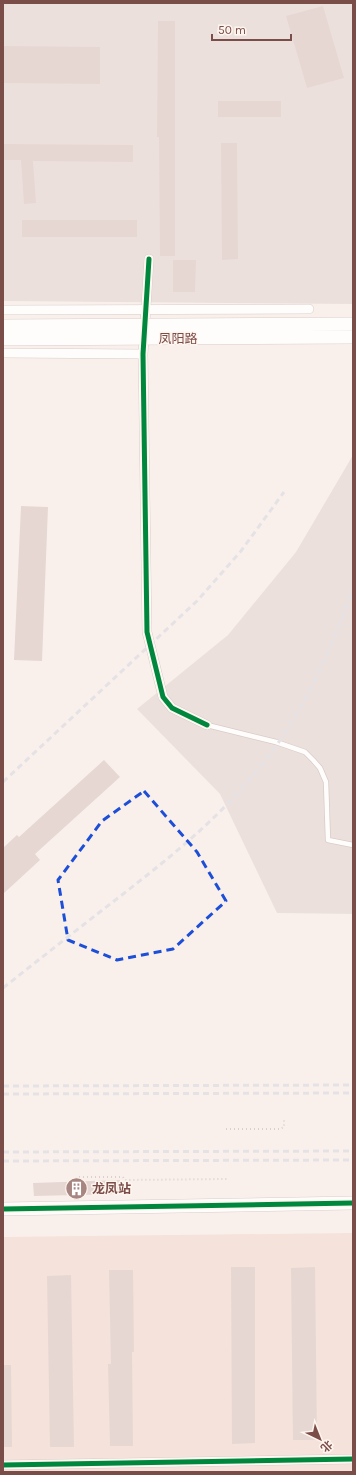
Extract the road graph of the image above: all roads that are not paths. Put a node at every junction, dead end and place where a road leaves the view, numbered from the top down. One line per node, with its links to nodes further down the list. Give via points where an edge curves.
1 (149, 259): 4 (street)
2 (309, 309): 4 (street)
3 (3, 310): 4 (street)
4 (145, 310): 10 (street)
5 (353, 324): 6 (main road, 凤阳路, bridge)
6 (3, 326)
7 (353, 337): 8 (main road, 凤阳路, bridge)
8 (3, 339)
9 (3, 353): 10 (street)
10 (142, 354): 11 (street, via 146,632 163,697 172,708)
11 (207, 726): 12 (lane, via 276,742 304,752 320,768 326,782 328,840)
12 (353, 845)
13 (353, 1203): 14 (main road)
14 (3, 1209)
15 (353, 1459): 16 (street)
16 (3, 1465)

